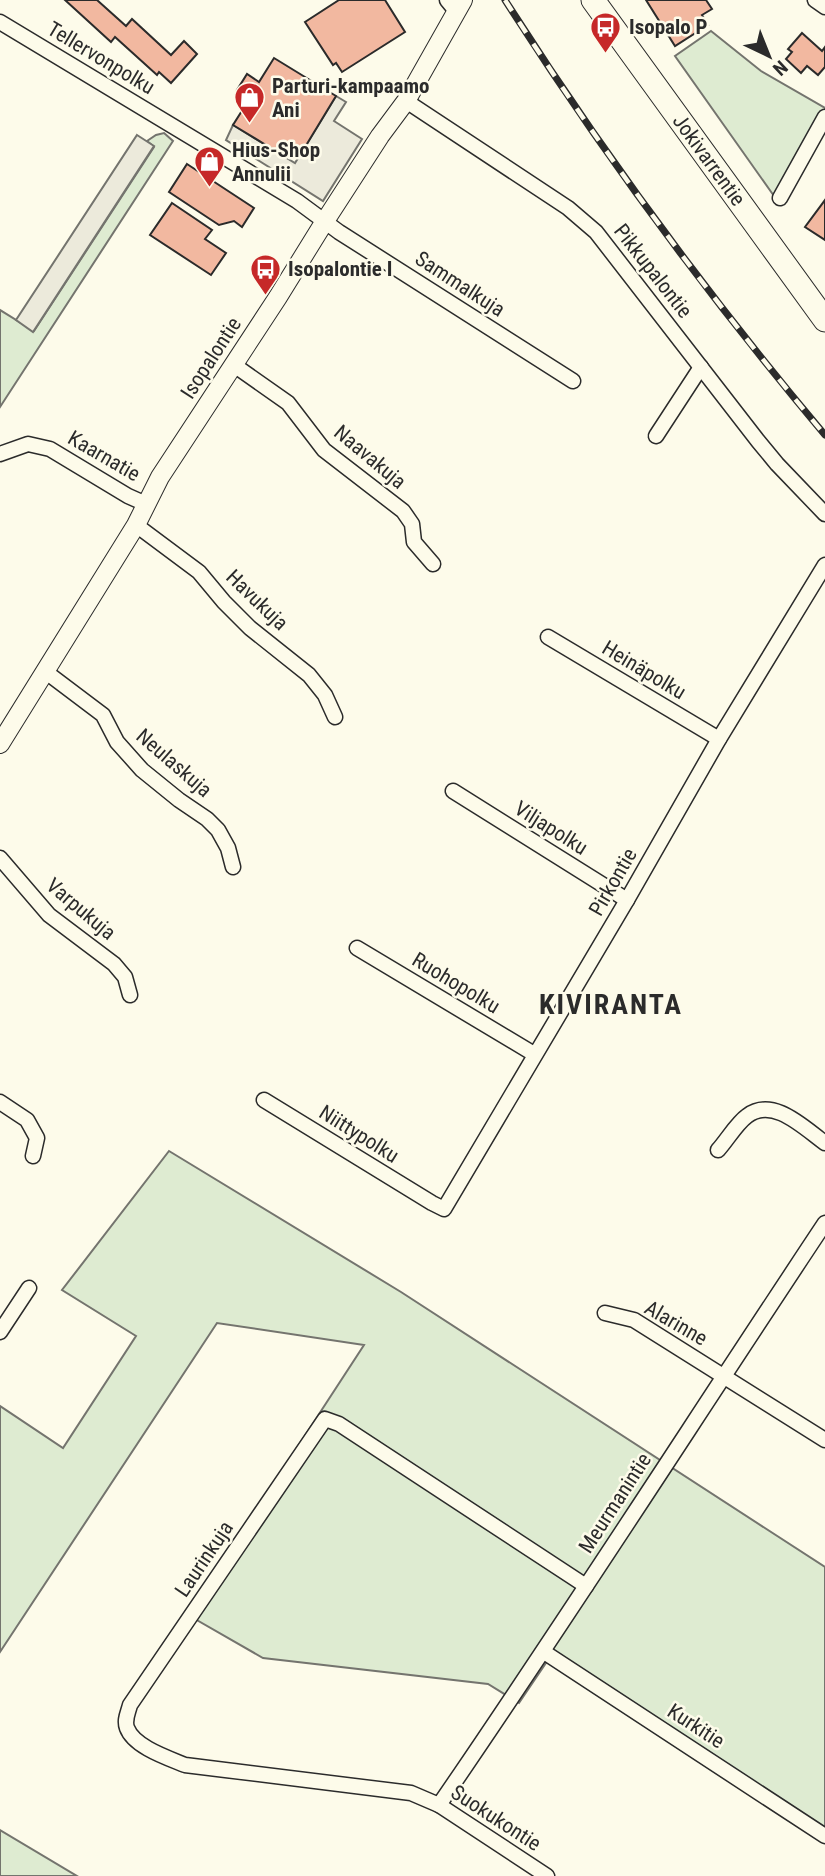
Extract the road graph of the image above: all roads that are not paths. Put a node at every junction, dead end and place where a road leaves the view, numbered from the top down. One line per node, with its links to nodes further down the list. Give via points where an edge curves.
1 (593, 0): 10 (highway, Jokivarrentie)
2 (815, 0): 4 (street)
3 (455, 4): 6 (street, Isopalontie)
4 (825, 7)
5 (0, 22): 9 (street, Tellervonpolku)
6 (406, 101): 9 (street, Isopalontie); 12 (street, Pikkupalontie, via 568,208 596,232)
7 (825, 117): 8 (street)
8 (780, 198)
9 (326, 220): 11 (street, Isopalontie); 13 (street, Sammalkuja)
10 (825, 320)
11 (233, 365): 16 (street, Isopalontie); 19 (street, Naavakuja, via 288,403 324,450 403,511 412,524 414,542)
12 (701, 367): 14 (street); 17 (street, Pikkupalontie, via 777,464)
13 (573, 381)
14 (656, 436)
15 (0, 454): 16 (street, Kaarnatie, via 28,444 50,449)
16 (146, 504): 18 (street, Isopalontie)
17 (825, 514)
18 (136, 525): 22 (street, Isopalontie); 23 (street, Havukuja, via 199,572 250,628 309,675)
19 (433, 564)
20 (825, 565): 24 (street, Pirkontie)
21 (548, 637): 24 (street, Heinäpolku)
22 (46, 672): 25 (street, Isopalontie); 28 (street, Neulaskuja, via 103,715 117,742 142,770 218,830)
23 (335, 717)
24 (719, 738): 29 (street, Pirkontie)
25 (0, 744)
26 (453, 791): 29 (street, Viljapolku)
27 (0, 858): 31 (street, Varpukuja, via 49,915 114,964 125,977)
28 (233, 867)
29 (627, 900): 32 (street, Pirkontie)
30 (357, 947): 32 (street, Ruohopolku)
31 (130, 995)
32 (534, 1054): 38 (street, Pirkontie, via 444,1209)
33 (264, 1100): 38 (street, Niittypolku)
34 (0, 1102): 37 (street, via 27,1119 37,1138)
35 (825, 1143): 36 (street, via 780,1111 765,1108 747,1116)
36 (718, 1150)
37 (33, 1156)
38 (432, 1203)
39 (825, 1223): 43 (street, Meurmanintie)
40 (29, 1288): 42 (street)
41 (605, 1312): 43 (street, Alarinne, via 634,1320)
42 (0, 1332)
43 (723, 1376): 44 (street, Alarinne); 45 (street, Meurmanintie)
44 (825, 1440)
45 (586, 1586): 46 (street, Meurmanintie); 47 (street, Laurinkuja, via 325,1419 130,1705 127,1729 159,1755 185,1765)
46 (544, 1652): 48 (street, Meurmanintie); 49 (street, Kurkitie)
47 (422, 1796): 48 (street, Suokukontie)
48 (439, 1805): 50 (street, Suokukontie)
49 (825, 1836)
50 (547, 1876)

